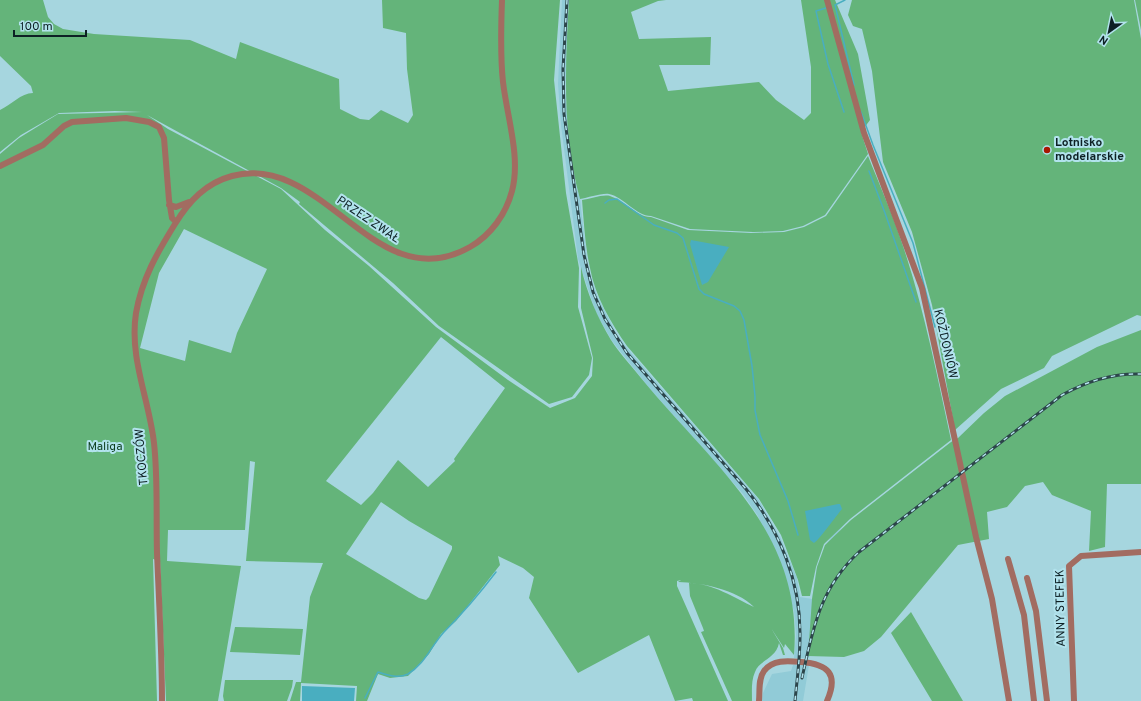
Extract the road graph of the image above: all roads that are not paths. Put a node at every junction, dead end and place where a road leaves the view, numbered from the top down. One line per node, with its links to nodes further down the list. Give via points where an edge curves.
1 (502, 0): 4 (street, PRZEZ ZWAŁ, via 502,70 514,177 503,213 491,230 475,244 460,252 437,257 416,257 397,252 371,238 299,186 267,174 248,173 226,178 212,184)
2 (827, 0): 13 (street, KOŻDONIÓW, via 864,133 922,288 992,599)
3 (0, 166): 5 (street, via 43,145 72,122 126,118 145,120 159,127 164,138)
4 (193, 199): 5 (street, via 176,207); 6 (street, PRZEZ ZWAŁ)
5 (170, 206): 6 (street, via 172,218)
6 (176, 222): 10 (street, TKOCZÓW, via 145,278 134,334 136,360 154,448)
7 (1141, 552): 16 (street, ANNY STEFEK, via 1080,556 1069,566)
8 (1008, 559): 14 (street, via 1024,615)
9 (1027, 578): 15 (street, via 1036,611)
10 (162, 701)
11 (759, 701): 12 (street, via 763,673 773,664 787,661 816,663 826,669 833,684)
12 (827, 701)
13 (1009, 701)
14 (1034, 701)
15 (1047, 701)
16 (1074, 701)

